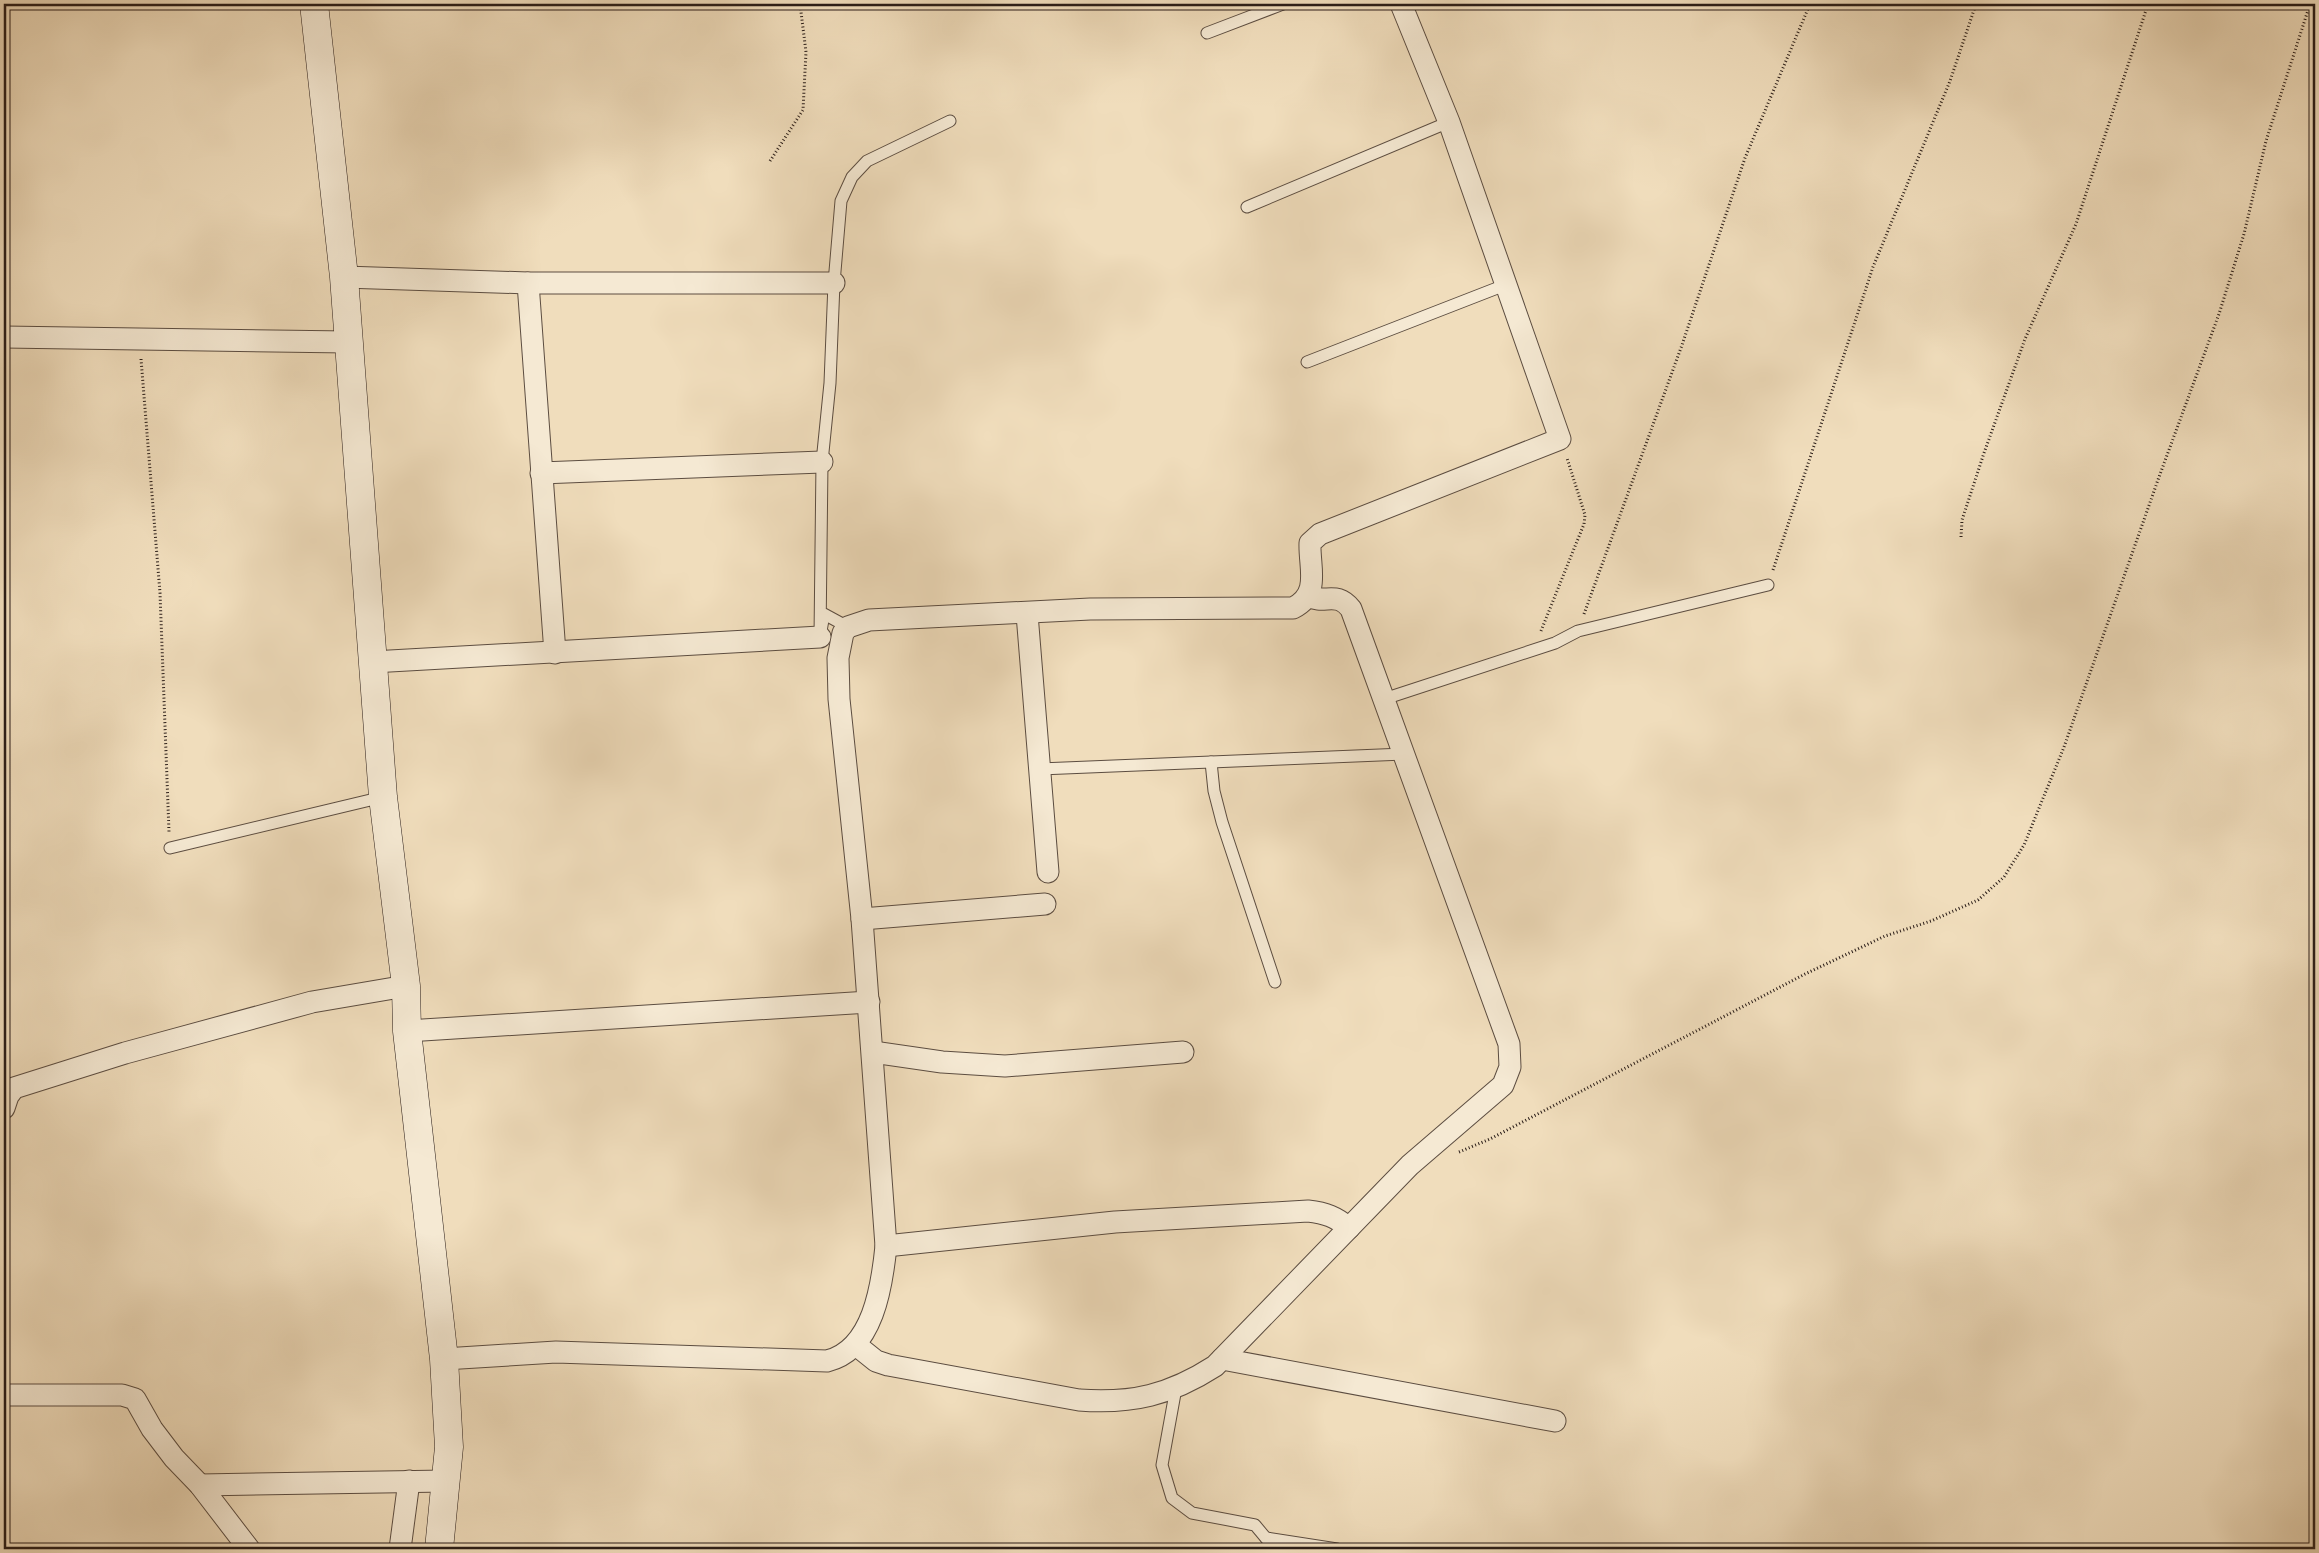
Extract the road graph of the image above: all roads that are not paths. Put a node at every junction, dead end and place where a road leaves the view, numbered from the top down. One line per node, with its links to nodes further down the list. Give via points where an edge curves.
1 (314, 4): 8 (street)
2 (1283, 4): 4 (lane)
3 (1402, 4): 6 (street)
4 (1207, 33)
5 (950, 121): 9 (lane, via 876,155 858,169 841,201)
6 (1449, 122): 7 (lane); 11 (street)
7 (1247, 207)
8 (344, 277): 10 (street); 13 (street)
9 (834, 282): 10 (street); 15 (lane, via 830,383)
10 (528, 283): 16 (street)
11 (1505, 285): 14 (lane); 18 (street, via 1560,439 1320,534 1310,543 1312,589)
12 (4, 336): 13 (street)
13 (348, 342): 23 (street)
14 (1307, 362)
15 (822, 462): 16 (street); 21 (lane)
16 (541, 473): 22 (street)
17 (1768, 585): 24 (lane, via 1578,631 1555,643)
18 (1308, 596): 19 (street, via 1301,604 1285,608 1090,609); 24 (street, via 1314,600 1340,599 1351,609)
19 (1027, 614): 20 (street, via 869,620); 27 (street)
20 (848, 627): 21 (lane, via 824,614); 32 (street, via 843,632 838,658 839,699)
21 (820, 637): 22 (street)
22 (555, 653): 23 (street)
23 (372, 662): 28 (street)
24 (1384, 698): 25 (street)
25 (1404, 754): 26 (lane); 40 (street, via 1509,1044 1510,1067 1503,1085 1410,1165)
26 (1212, 762): 27 (lane); 33 (lane, via 1214,791 1222,822)
27 (1040, 769): 30 (street)
28 (383, 797): 29 (lane); 34 (street)
29 (170, 848)
30 (1048, 872)
31 (1045, 904): 32 (street)
32 (862, 919): 35 (street)
33 (1276, 982)
34 (406, 986): 36 (street); 39 (street, via 312,1002 74,1068 14,1088)
35 (869, 1002): 36 (street); 37 (street)
36 (407, 1031): 43 (street)
37 (872, 1052): 38 (street, via 942,1062 1006,1066); 41 (street)
38 (1183, 1052)
39 (4, 1108)
40 (1349, 1228): 41 (street, via 1326,1213 1308,1210 1114,1222); 44 (street)
41 (886, 1246): 42 (street, via 881,1286)
42 (856, 1346): 43 (street, via 838,1358 816,1361 556,1352); 45 (street, via 876,1361 888,1365 1079,1400 1130,1400)
43 (444, 1359): 49 (street, via 449,1447)
44 (1222, 1359): 45 (street); 47 (street)
45 (1176, 1388): 51 (lane, via 1162,1465 1172,1498 1192,1513 1255,1525)
46 (4, 1394): 50 (street, via 122,1395 135,1399 152,1429)
47 (1555, 1421)
48 (409, 1481): 49 (street); 50 (street); 53 (street)
49 (446, 1481): 54 (street)
50 (200, 1485): 52 (street)
51 (1266, 1538): 55 (lane); 56 (lane)
52 (249, 1549)
53 (400, 1549)
54 (439, 1549)
55 (1276, 1549)
56 (1337, 1549)

